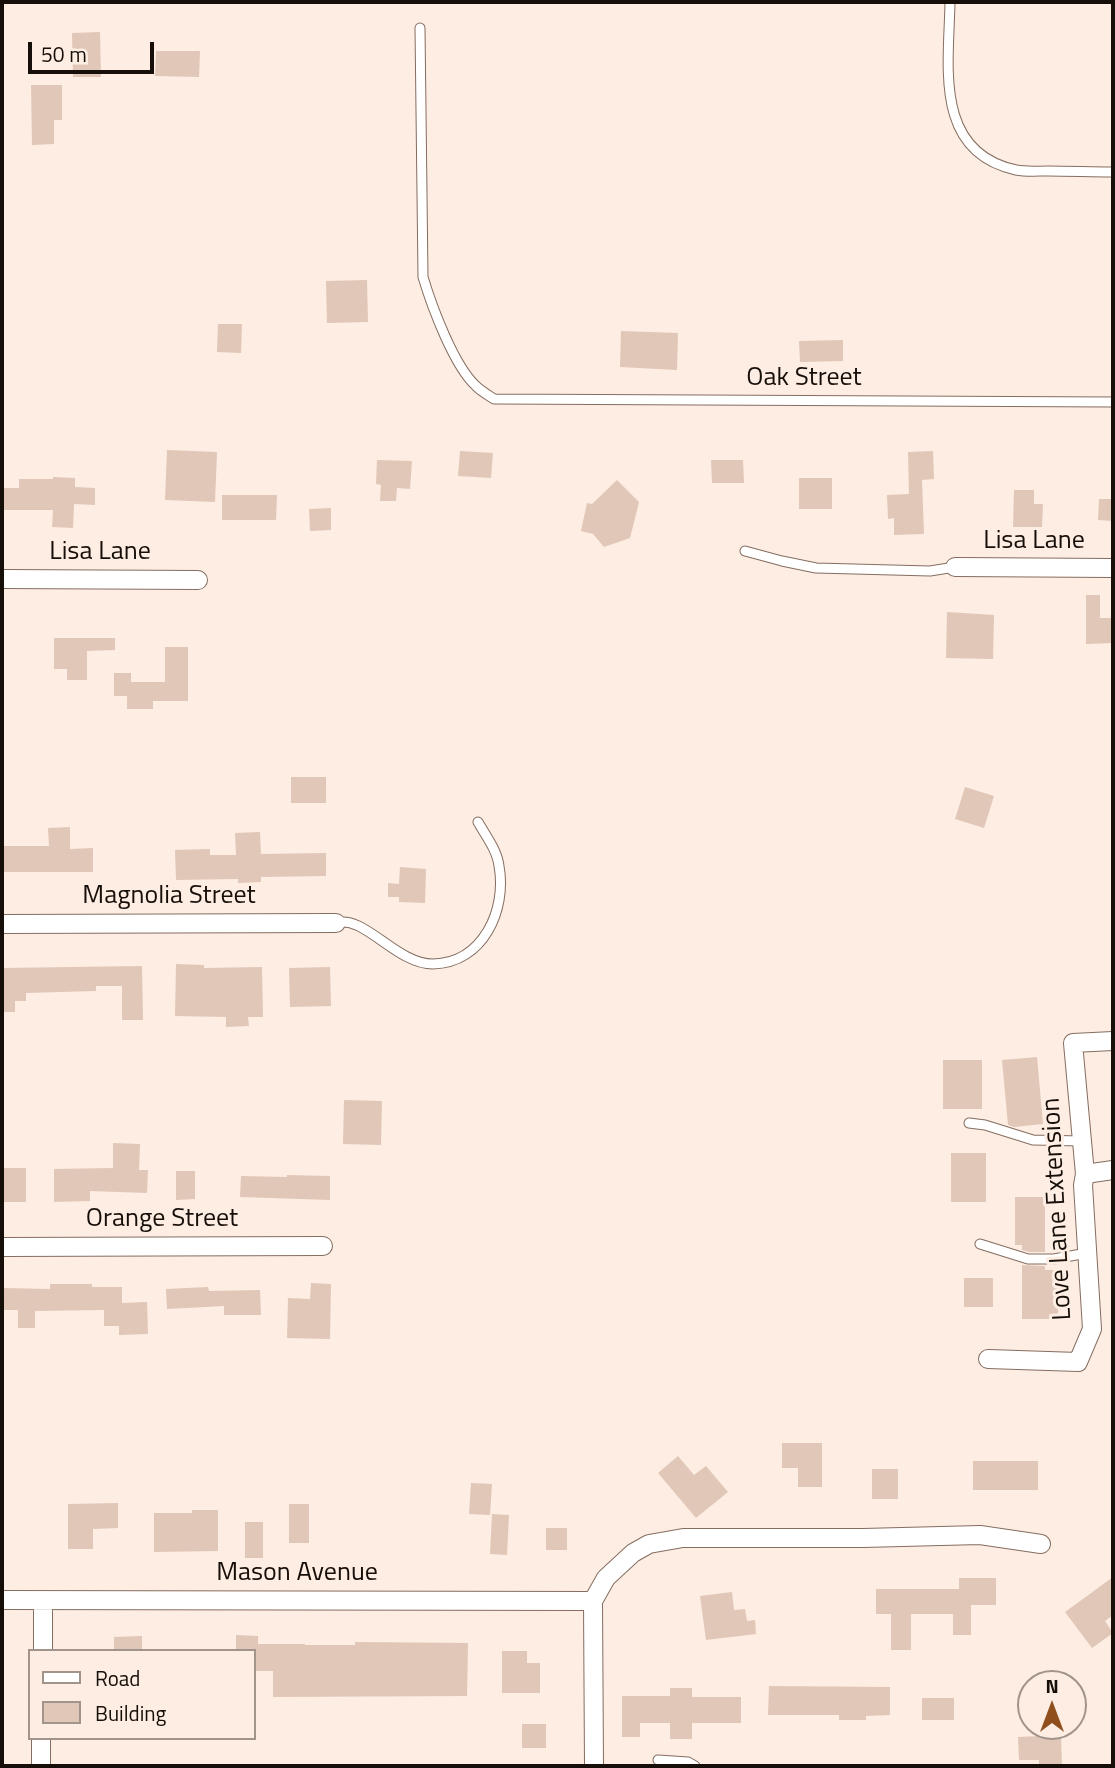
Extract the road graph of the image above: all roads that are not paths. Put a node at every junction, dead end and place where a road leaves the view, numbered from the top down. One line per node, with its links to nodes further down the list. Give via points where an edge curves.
1 (950, 2): 3 (lane, via 949,88 960,133 974,150 1001,166 1019,170)
2 (420, 28): 4 (lane, Oak Street, via 423,277 432,307 465,372 494,399)
3 (1113, 172)
4 (1113, 402)
5 (745, 551): 6 (lane, via 816,568 930,571)
6 (955, 567): 7 (street, Lisa Lane)
7 (1113, 568)
8 (2, 579): 9 (street, Lisa Lane)
9 (198, 580)
10 (478, 822): 11 (lane, via 496,853 501,891 492,924 475,949 461,958 431,964 400,954 359,925)
11 (336, 923): 12 (street, Magnolia Street)
12 (2, 925)
13 (1113, 1041): 15 (street, Love Lane Extension, via 1073,1043)
14 (969, 1123): 15 (lane, via 1033,1140)
15 (1082, 1141): 17 (street, Love Lane Extension)
16 (1113, 1170): 17 (street)
17 (1085, 1174): 21 (street, Love Lane Extension)
18 (979, 1244): 21 (lane, via 1028,1259)
19 (323, 1246): 20 (street, Orange Street)
20 (2, 1247)
21 (1087, 1253): 22 (street, Love Lane Extension, via 1093,1329 1078,1362)
22 (988, 1359)
23 (1041, 1544): 26 (street, via 980,1535 684,1538 649,1544 634,1553 606,1578)
24 (2, 1600): 25 (street, Mason Avenue)
25 (43, 1600): 26 (street, Mason Avenue); 27 (street)
26 (593, 1601): 31 (street)
27 (43, 1649)
28 (41, 1740): 30 (street)
29 (658, 1760): 32 (lane)
30 (41, 1766)
31 (594, 1766)
32 (695, 1766)

